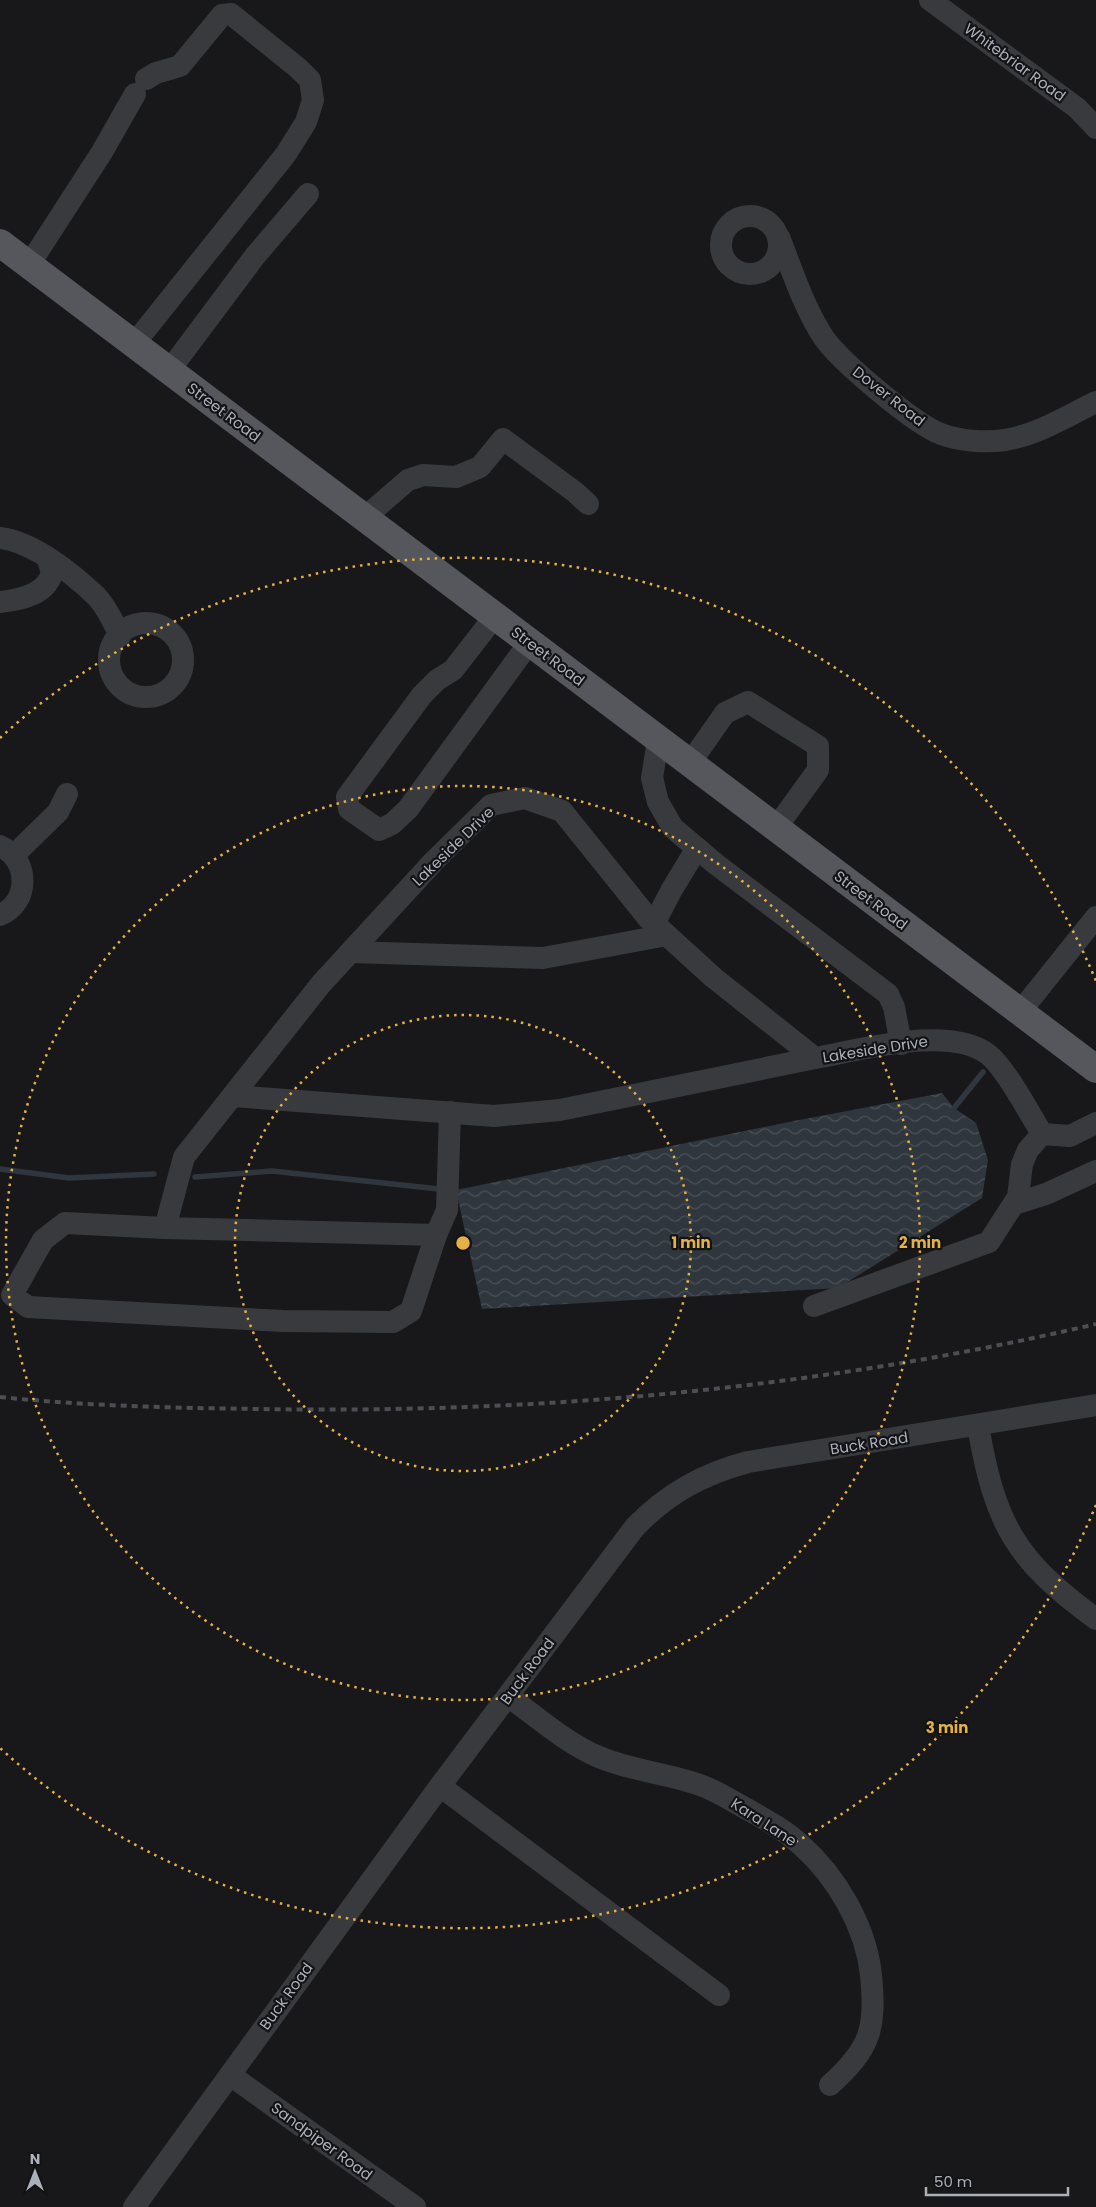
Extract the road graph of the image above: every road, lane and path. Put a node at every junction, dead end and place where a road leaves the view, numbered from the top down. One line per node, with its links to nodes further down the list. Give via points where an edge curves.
1 (930, 0): 2 (street, Whitebriar Road, via 1077,108)
2 (1096, 128)
3 (308, 194): 8 (street, via 255,256)
4 (779, 237): 9 (street, Dover Road, via 814,320 836,354 923,425 940,434 959,439 1005,440 1030,433)
5 (0, 243): 6 (main road, Street Road)
6 (29, 265): 7 (main road, Street Road); 7 (street, via 141,87 156,73 180,66 222,15 231,14 310,80 313,100 306,122 286,154)
7 (134, 344): 8 (main road, Street Road)
8 (169, 371): 11 (main road, Street Road)
9 (1096, 402)
10 (588, 504): 11 (street, via 503,439 480,467 456,476 423,475 408,480)
11 (364, 518): 15 (main road, Street Road)
12 (0, 538): 13 (street, via 28,545)
13 (49, 567): 14 (street, via 45,588 28,596); 16 (street, via 97,597)
14 (0, 602)
15 (495, 616): 17 (main road, Street Road); 17 (street, via 453,670 422,695 347,797 349,809 378,830 392,824 408,809)
16 (120, 636)
17 (529, 643): 18 (main road, Street Road)
18 (658, 740): 19 (main road, Street Road); 22 (street, via 652,778 658,802 673,828)
19 (690, 763): 21 (main road, Street Road); 21 (street, via 725,713 748,702 818,746 818,770)
20 (67, 794): 23 (street, via 58,812)
21 (776, 828): 28 (main road, Street Road)
22 (697, 848): 26 (street, via 670,891); 29 (street, via 888,994 894,1007)
23 (7, 850): 24 (street, via 22,875 21,896 14,908)
24 (0, 915)
25 (1096, 917): 28 (street)
26 (661, 929): 27 (street, via 542,958); 27 (street, Lakeside Drive, via 562,811 525,798 491,805 434,861); 30 (street, Lakeside Drive, via 714,978)
27 (351, 952): 32 (street, Lakeside Drive, via 321,984)
28 (1020, 1012): 31 (main road, Street Road)
29 (901, 1044): 30 (street, Lakeside Drive); 35 (street, Lakeside Drive, via 948,1040 974,1046 990,1056)
30 (815, 1058): 33 (street, Lakeside Drive, via 560,1110 494,1116)
31 (1096, 1069)
32 (232, 1096): 33 (street, Lakeside Drive); 38 (street, Lakeside Drive, via 184,1157)
33 (450, 1112): 39 (street, via 447,1210)
34 (1096, 1123): 35 (street, via 1070,1136)
35 (1042, 1134): 37 (street, via 1028,1150 1022,1164 1018,1197)
36 (1096, 1171): 37 (street, via 1046,1194)
37 (1014, 1204): 40 (street, via 989,1242)
38 (168, 1221): 39 (street); 39 (street, via 65,1223 43,1240 12,1295 28,1307 283,1321 393,1322 411,1311)
39 (436, 1235)
40 (814, 1306)
41 (1096, 1405): 42 (street, Buck Road)
42 (978, 1426): 43 (street, via 986,1474 1008,1530 1044,1578); 44 (street, Buck Road, via 748,1462 698,1479 654,1508 635,1527)
43 (1096, 1619)
44 (508, 1696): 45 (street, Buck Road); 48 (street, Kara Lane, via 572,1743 596,1756 622,1766 677,1777 723,1796 779,1828 820,1864 848,1906 863,1940 872,1996 872,2023 866,2043 856,2061)
45 (440, 1786): 46 (street); 47 (street, Buck Road)
46 (720, 1995)
47 (230, 2075): 49 (street, Buck Road); 50 (street, Sandpiper Road)
48 (830, 2085)
49 (134, 2207)
50 (415, 2207)

